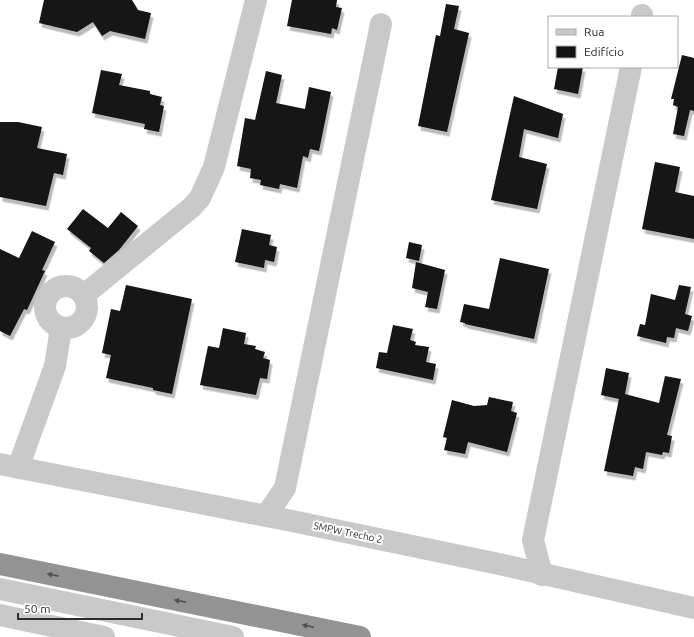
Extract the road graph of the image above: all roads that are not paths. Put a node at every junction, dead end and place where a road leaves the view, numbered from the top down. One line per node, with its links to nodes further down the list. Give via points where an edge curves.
1 (256, 0): 4 (street, via 214,167 200,198)
2 (381, 24): 7 (street)
3 (631, 68): 10 (street)
4 (84, 295): 5 (street, via 87,301 86,316 76,326); 5 (street, via 72,286 57,288 51,292 45,305 46,313 49,319)
5 (61, 328): 6 (street, via 55,366)
6 (9, 466): 8 (street, SMPW Trecho 2)
7 (285, 488): 8 (street); 9 (street)
8 (266, 516): 9 (street, SMPW Trecho 2)
9 (292, 521): 12 (street, SMPW Trecho 2)
10 (533, 540): 12 (street); 13 (street)
11 (0, 564): 19 (highway, one-way to 11)
12 (499, 564): 13 (street, SMPW Trecho 2)
13 (542, 575): 15 (street, SMPW Trecho 2)
14 (0, 589): 18 (street)
15 (694, 608)
16 (0, 615): 17 (street)
17 (104, 637)
18 (233, 637)
19 (360, 637)

